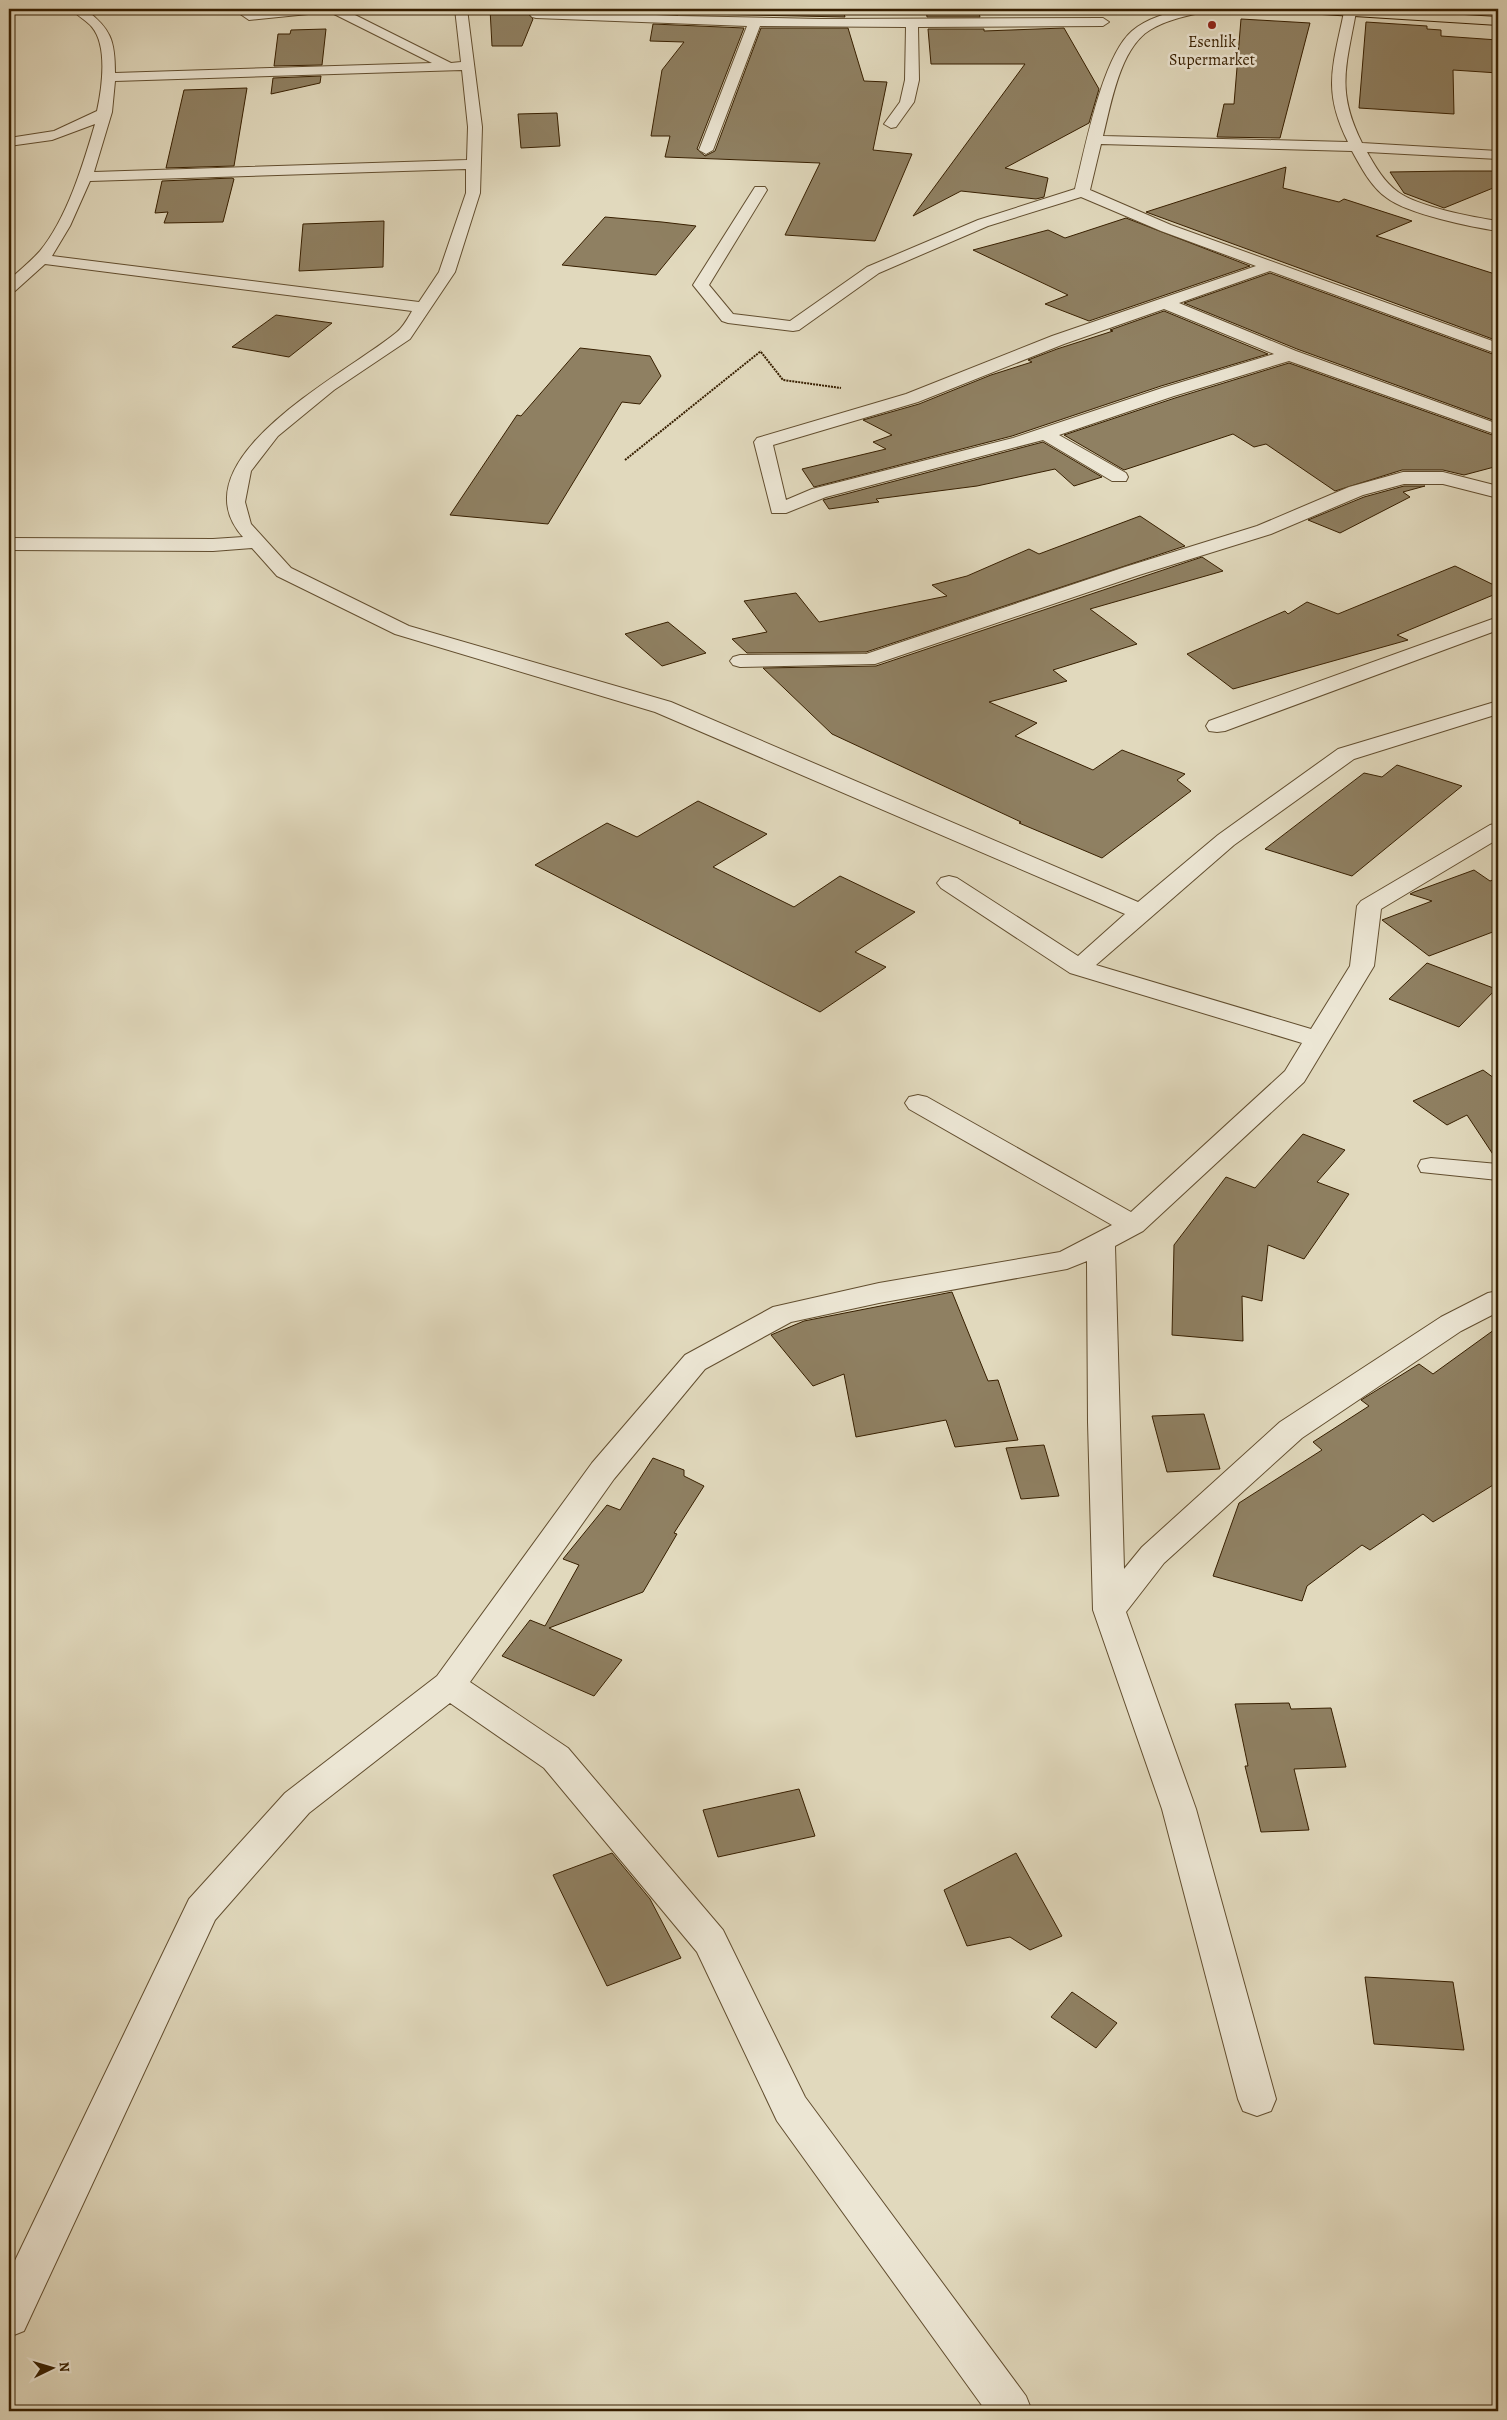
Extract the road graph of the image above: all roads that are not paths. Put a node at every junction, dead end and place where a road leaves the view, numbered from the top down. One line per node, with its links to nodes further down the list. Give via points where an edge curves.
1 (78, 9): 24 (street, via 90,14 99,26 108,50)
2 (239, 9): 3 (street, via 249,16)
3 (318, 9)
4 (334, 9): 22 (street)
5 (461, 9): 23 (street)
6 (531, 9): 16 (street, via 536,14)
7 (655, 9): 16 (street)
8 (794, 9): 18 (street)
9 (1077, 9): 14 (street)
10 (1200, 9): 21 (street)
11 (1306, 9): 13 (main road)
12 (1385, 9): 15 (main road)
13 (1350, 12): 19 (main road); 29 (street, via 1338,96)
14 (1105, 15): 20 (street); 21 (street); 21 (street)
15 (1498, 16)
16 (666, 21): 17 (street)
17 (755, 21): 18 (street); 30 (street)
18 (802, 21): 20 (street)
19 (1498, 21)
20 (912, 24): 26 (street, via 912,80 907,102)
21 (1124, 32): 27 (street)
22 (447, 66): 23 (street); 24 (street)
23 (469, 66): 32 (street, via 475,127)
24 (110, 77): 25 (street)
25 (105, 112): 28 (street, via 88,124 69,131); 33 (street)
26 (890, 124)
27 (1096, 140): 29 (street); 35 (street)
28 (9, 142)
29 (1356, 147): 31 (street); 36 (street, via 1368,168 1392,196 1439,212)
30 (706, 150)
31 (1498, 155)
32 (473, 164): 33 (street); 41 (street, via 473,193 447,272)
33 (84, 177): 37 (street, via 65,223)
34 (760, 190): 35 (street, via 702,285 728,318 792,326 873,270 983,223)
35 (1082, 192): 38 (street, via 1166,228)
36 (1498, 226)
37 (40, 259): 39 (street); 41 (street)
38 (1271, 266): 40 (street); 43 (street)
39 (9, 288)
40 (1164, 303): 45 (street); 47 (street, via 1058,340 912,398 763,442 780,509 819,493)
41 (422, 307): 50 (street, via 404,335 328,386 272,432 242,471 236,502 242,526)
42 (1489, 331): 43 (street)
43 (1472, 339): 44 (street)
44 (1498, 349)
45 (1290, 355): 46 (street); 47 (street)
46 (1498, 430)
47 (1045, 434): 48 (street)
48 (1119, 477)
49 (1498, 492): 53 (street, via 1443,478 1403,478 1356,491 1264,530 1132,570 868,660)
50 (257, 542): 51 (street, via 213,545); 58 (street, via 284,572 402,630 663,707)
51 (9, 544)
52 (1498, 623): 55 (street)
53 (740, 662)
54 (1498, 707): 58 (street, via 1346,754 1226,840)
55 (1217, 726)
56 (1498, 830): 60 (street, via 1369,906 1362,966)
57 (949, 883): 59 (street)
58 (1141, 912): 59 (street)
59 (1079, 968): 60 (street)
60 (1316, 1039): 64 (street, via 1294,1076)
61 (918, 1103): 64 (street)
62 (1431, 1166): 63 (street)
63 (1498, 1172)
64 (1133, 1225): 65 (street)
65 (1101, 1242): 67 (street); 68 (street, via 1067,1260 879,1292 783,1314 695,1362 602,1471)
66 (1498, 1300): 67 (street, via 1451,1324 1291,1430 1153,1554)
67 (1109, 1610): 69 (street, via 1180,1809)
68 (449, 1685): 70 (street, via 297,1803 202,1910); 71 (street, via 556,1758 710,1941 791,2110)
69 (1256, 2099)
70 (9, 2317)
71 (1011, 2411)

